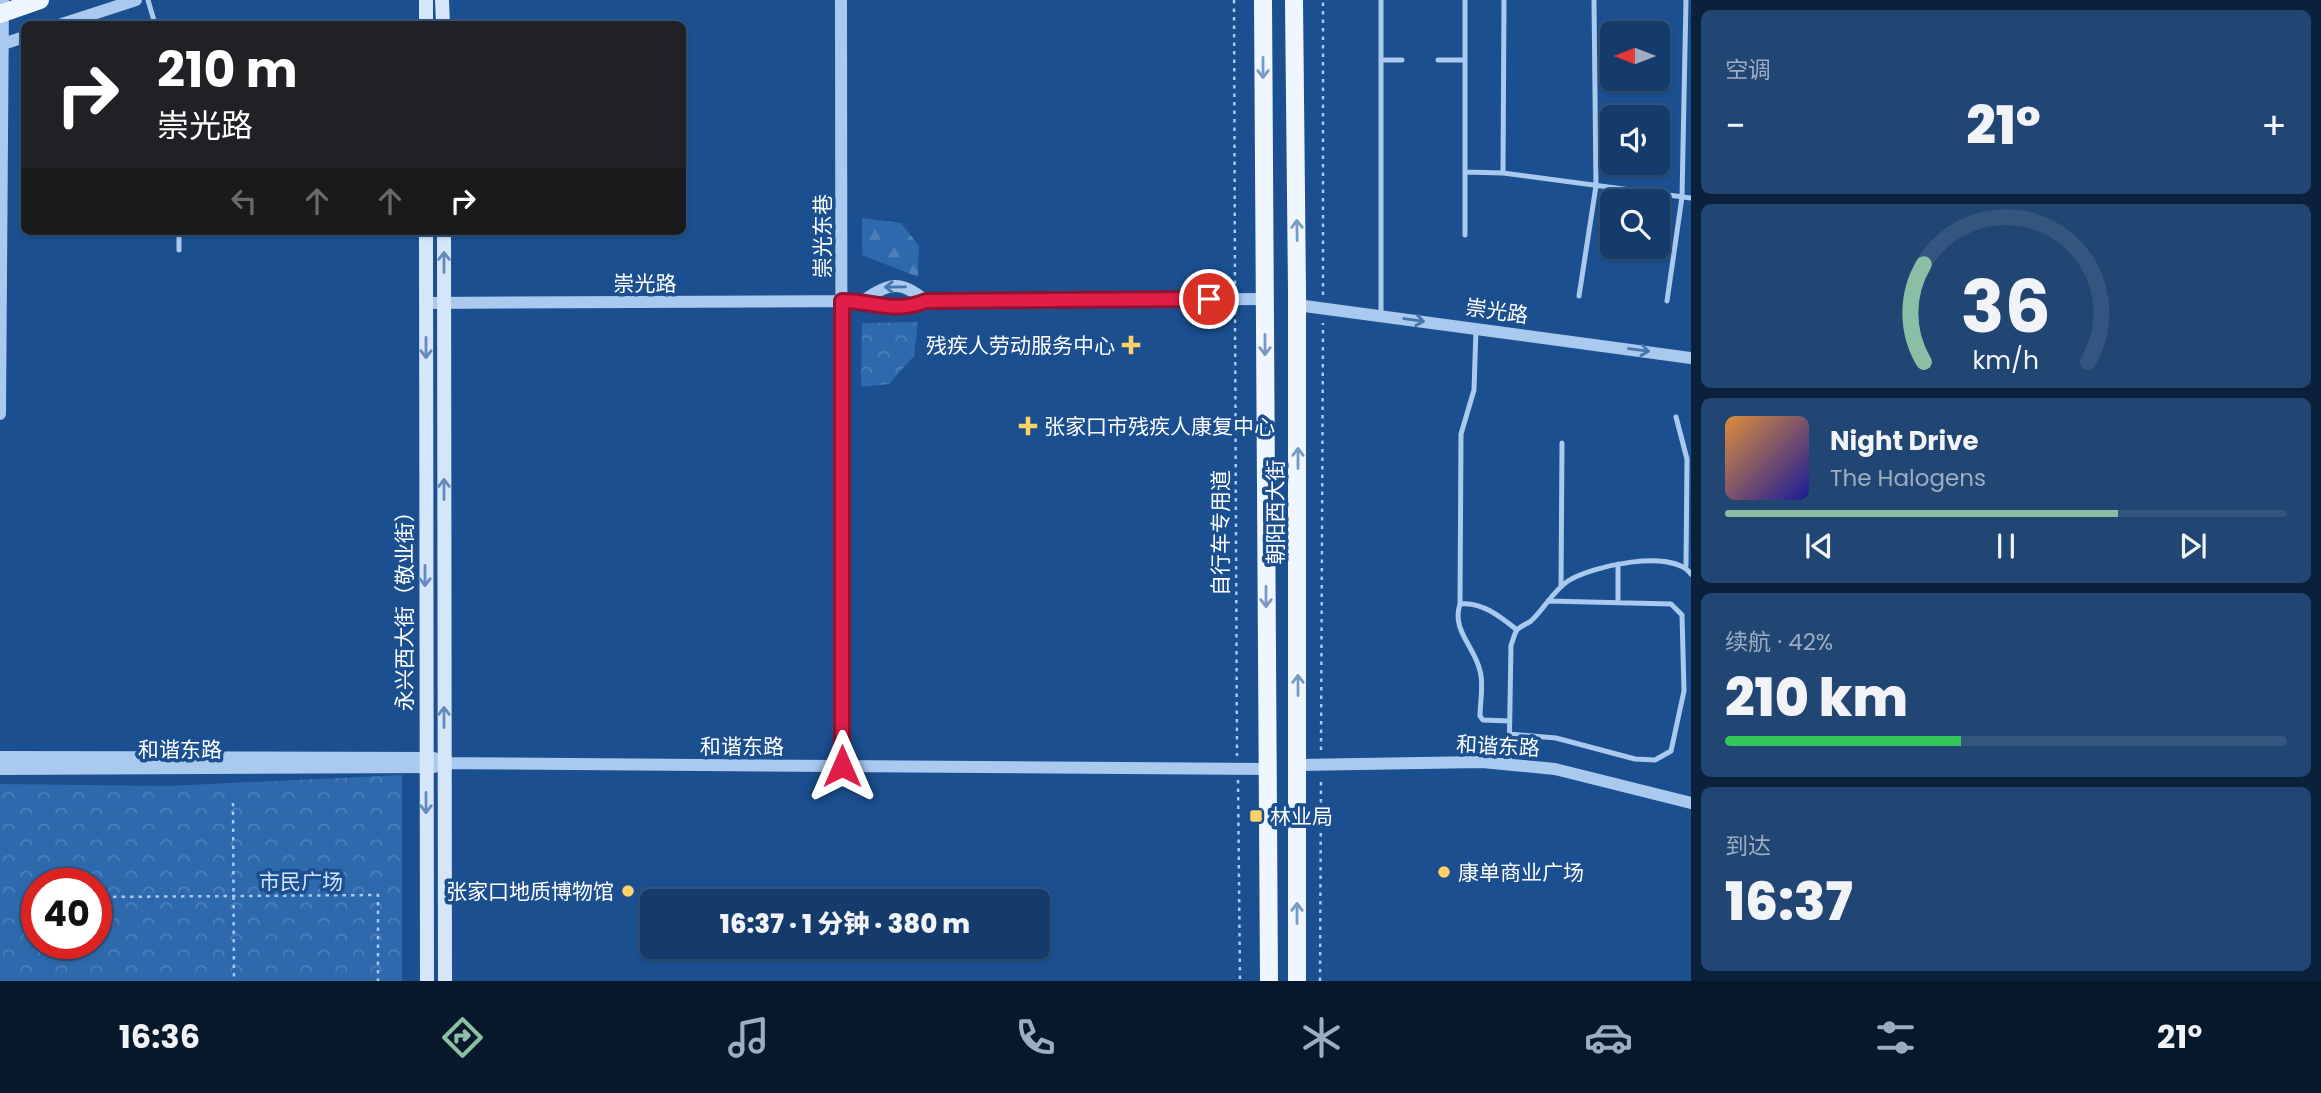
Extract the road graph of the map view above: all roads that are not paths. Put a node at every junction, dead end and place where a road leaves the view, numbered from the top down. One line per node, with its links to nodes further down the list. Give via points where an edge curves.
1 (40, 0): 14 (main road)
2 (136, 0): 15 (street)
3 (148, 0): 16 (lane)
4 (426, 0): 17 (main road)
5 (442, 0): 18 (main road)
6 (841, 0): 37 (street, 崇光东巷)
7 (1263, 0): 36 (main road, 朝阳西大街, one-way to 36)
8 (1294, 0): 43 (main road, 朝阳西大街, one-way to 8)
9 (1381, 0): 21 (lane)
10 (1465, 0): 24 (lane)
11 (1504, 0): 26 (lane)
12 (1594, 0): 27 (lane)
13 (1686, 0): 28 (lane)
14 (2, 9): 20 (street)
15 (71, 21)
16 (154, 21)
17 (426, 21)
18 (443, 21)
19 (21, 38): 20 (street)
20 (1, 45): 47 (street)
21 (1381, 60): 22 (lane); 44 (lane)
22 (1402, 60)
23 (1438, 60): 24 (lane)
24 (1465, 60): 25 (lane)
25 (1465, 172): 26 (lane); 33 (lane)
26 (1503, 173): 27 (lane)
27 (1596, 186): 28 (lane); 35 (lane)
28 (1682, 197): 29 (lane); 40 (lane)
29 (1691, 198)
30 (179, 235): 34 (lane)
31 (426, 235): 41 (main road, 永兴西大街（敬业街）)
32 (444, 235): 42 (main road, 永兴西大街（敬业街）, one-way to 32)
33 (1465, 235)
34 (179, 250)
35 (1579, 296)
36 (1265, 299): 39 (street, 崇光路); 67 (main road, 朝阳西大街, one-way to 67)
37 (842, 301): 38 (street, 崇光路); 42 (street, 崇光路); 65 (street, 崇光东巷)
38 (863, 301): 39 (street, 崇光路, via 881,308 908,308); 39 (street, 崇光路, one-way to 38, via 909,286 883,287)
39 (926, 301)
40 (1667, 301)
41 (426, 303): 42 (street, 崇光路); 61 (main road, 永兴西大街（敬业街）, one-way to 61)
42 (444, 303): 62 (main road, 永兴西大街（敬业街）, one-way to 42)
43 (1297, 304): 44 (street, 崇光路); 64 (main road, 朝阳西大街, one-way to 43)
44 (1381, 316): 45 (street, 崇光路, one-way to 45)
45 (1476, 328): 46 (street, 崇光路, one-way to 46); 56 (lane, via 1474,390 1461,434)
46 (1691, 358)
47 (0, 414)
48 (1676, 417): 51 (lane, via 1687,459)
49 (1562, 443): 53 (lane)
50 (1618, 565): 51 (lane, via 1666,561); 53 (lane, via 1587,573); 55 (lane)
51 (1686, 567): 52 (lane)
52 (1691, 574)
53 (1561, 588): 54 (lane)
54 (1548, 601): 55 (lane); 57 (lane)
55 (1618, 602): 59 (lane, via 1671,604 1682,615 1685,691 1671,751 1655,760 1635,759 1556,738)
56 (1460, 604): 57 (lane, via 1472,602); 58 (lane, via 1460,628 1480,671 1480,716)
57 (1517, 630): 58 (lane, via 1511,645)
58 (1510, 721): 59 (lane)
59 (1509, 734): 63 (lane)
60 (0, 757): 61 (street, 和谐东路)
61 (426, 763): 62 (street, 和谐东路); 66 (street, 和谐东路); 69 (main road, 永兴西大街（敬业街）, one-way to 69)
62 (444, 763): 65 (street, 和谐东路); 70 (main road, 永兴西大街（敬业街）)
63 (1509, 764): 64 (street, 和谐东路); 68 (street, 和谐东路, via 1555,769)
64 (1298, 765): 72 (main road, 朝阳西大街, one-way to 64)
65 (842, 766): 67 (street, 和谐东路)
66 (0, 769)
67 (1268, 769): 71 (main road, 朝阳西大街)
68 (1691, 803)
69 (427, 981)
70 (445, 981)
71 (1269, 981)
72 (1297, 981)

